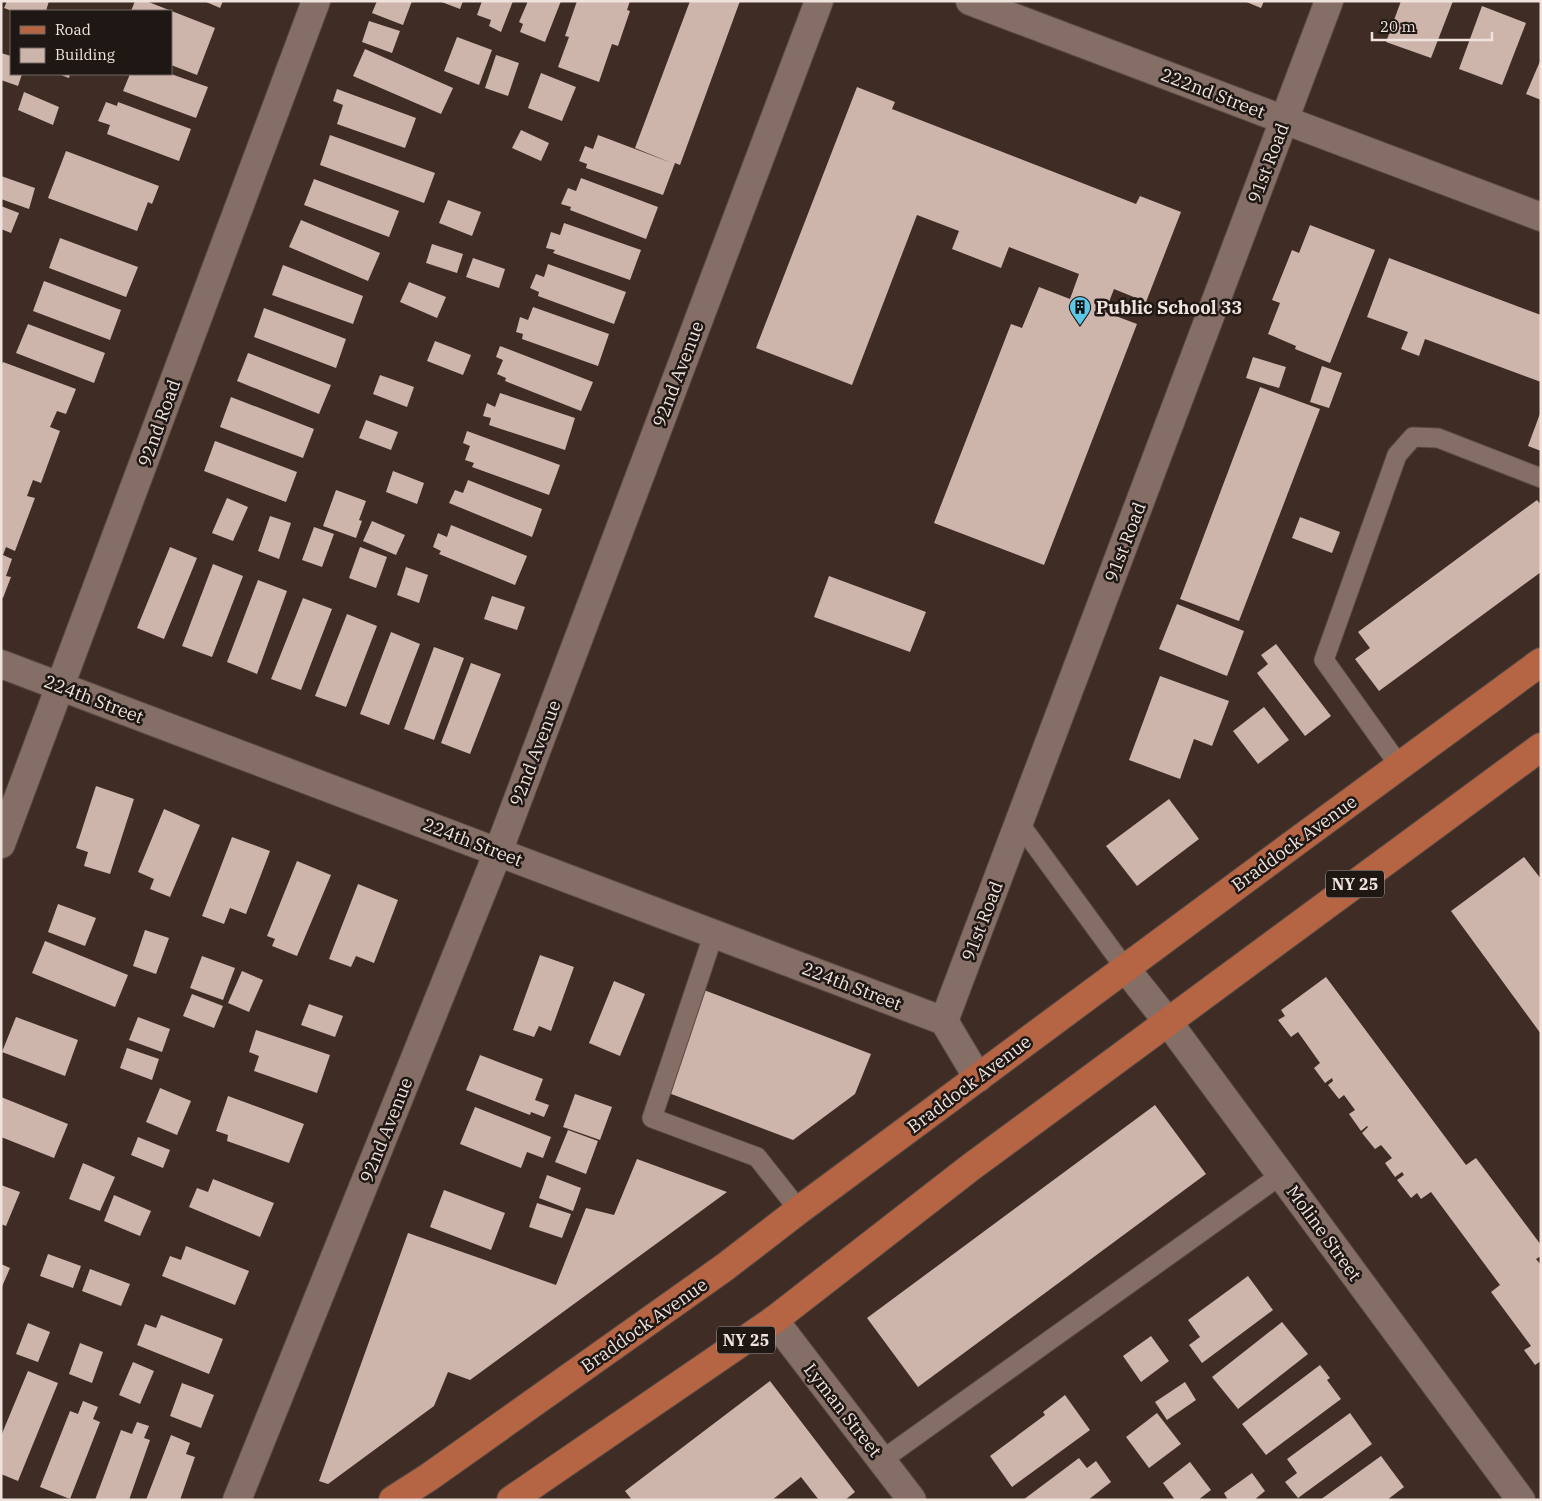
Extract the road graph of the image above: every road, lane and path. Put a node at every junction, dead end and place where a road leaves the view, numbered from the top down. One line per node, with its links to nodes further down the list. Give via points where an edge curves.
1 (316, 1): 10 (street, 92nd Road)
2 (819, 1): 15 (street, 92nd Avenue)
3 (970, 1): 5 (street, 222nd Street)
4 (1329, 1): 5 (street, 91st Road)
5 (1284, 120): 6 (street, 222nd Street); 13 (street, 91st Road)
6 (1541, 217)
7 (1541, 478): 12 (lane, via 1438,438 1413,437 1397,456 1324,660)
8 (1541, 662): 12 (main road, Braddock Avenue)
9 (1, 664): 10 (street, 224th Street)
10 (60, 686): 14 (street, 92nd Road); 15 (street, 224th Street)
11 (1540, 749): 19 (main road, NY 25)
12 (1399, 765): 17 (main road, Braddock Avenue)
13 (1019, 823): 17 (lane); 18 (street, 91st Road)
14 (1, 844)
15 (498, 852): 16 (street, 224th Street); 25 (street, 92nd Avenue)
16 (714, 933): 18 (street, 224th Street); 22 (lane, via 652,1118 757,1157)
17 (1126, 968): 19 (street, Moline Street); 20 (main road, Braddock Avenue)
18 (944, 1021): 20 (street)
19 (1168, 1022): 21 (street, Moline Street); 23 (main road, NY 25, via 971,1167)
20 (978, 1078): 22 (main road, Braddock Avenue)
21 (1281, 1175): 24 (lane); 29 (street, Moline Street)
22 (799, 1210): 26 (main road, Braddock Avenue, via 725,1267 429,1478)
23 (774, 1320): 24 (street, Lyman Street); 27 (main road, NY 25)
24 (882, 1460): 28 (street, Lyman Street)
25 (237, 1500)
26 (393, 1500)
27 (511, 1500)
28 (912, 1500)
29 (1521, 1500)

